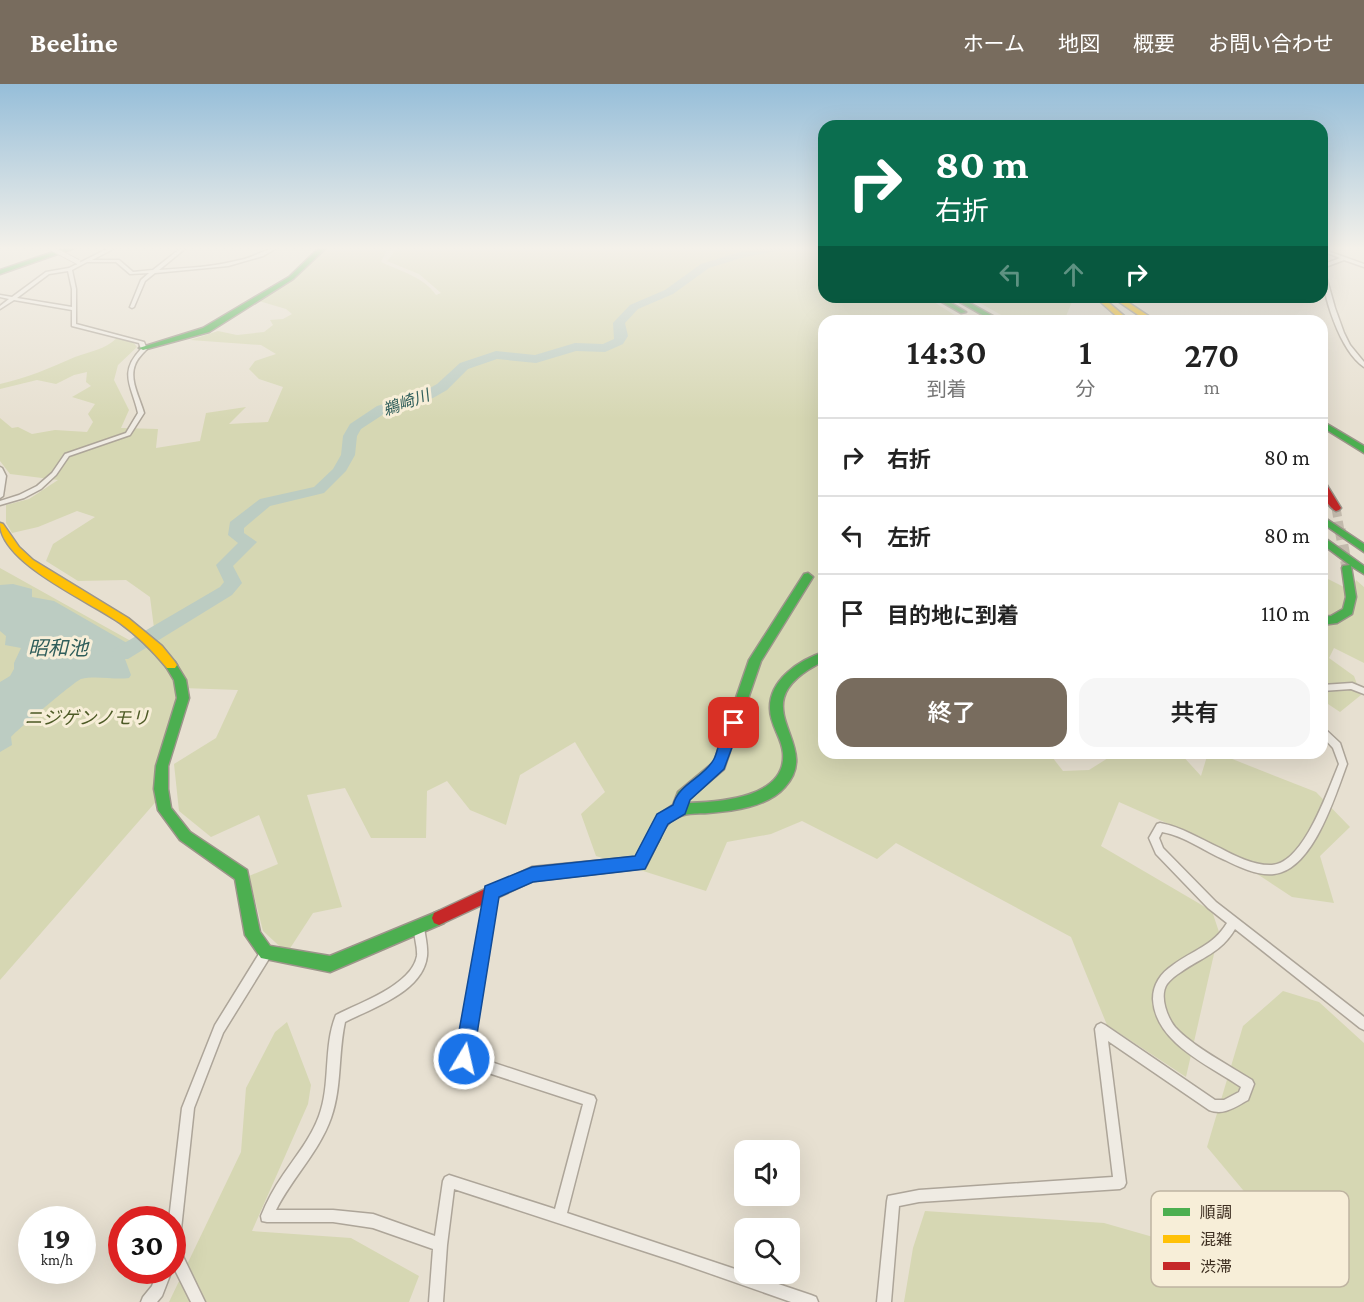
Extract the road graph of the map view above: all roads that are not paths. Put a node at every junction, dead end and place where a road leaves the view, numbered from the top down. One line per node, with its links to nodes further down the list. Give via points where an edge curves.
1 (48, 305): 9 (street)
2 (74, 305): 9 (street)
3 (247, 305): 14 (main road, via 206,330)
4 (950, 305): 10 (main road)
5 (968, 305): 11 (main road)
6 (1107, 305): 12 (main road)
7 (1127, 305): 13 (main road)
8 (1333, 305): 15 (street, via 1340,329)
9 (74, 309): 14 (street, via 74,325 78,328 137,340)
10 (968, 315)
11 (987, 315)
12 (1119, 315)
13 (1143, 315)
14 (143, 348): 21 (street, via 129,379 141,413 131,431 67,455 39,490)
15 (1364, 365)
16 (1328, 428): 17 (main road)
17 (1364, 450)
18 (0, 469): 20 (street)
19 (1328, 494): 22 (main road)
20 (0, 496)
21 (0, 503)
22 (1336, 508)
23 (1328, 523): 26 (main road)
24 (0, 526): 39 (main road, via 29,562 139,634 176,672 183,700 168,738 161,772 164,803 170,819 188,837 242,875 253,935)
25 (1328, 544): 28 (main road)
26 (1364, 549)
27 (1347, 568): 30 (main road, via 1351,597 1348,610)
28 (1364, 571)
29 (808, 577): 35 (main road, via 755,660 719,765 683,796)
30 (1328, 620)
31 (818, 660): 35 (main road, via 790,676 776,701 776,716 790,758 789,770 780,785 768,794 737,803)
32 (1328, 688): 33 (street, via 1352,686)
33 (1364, 691)
34 (1328, 737): 37 (street, via 1337,746 1343,764 1317,825 1292,865 1274,871 1240,862 1176,829 1160,827 1154,838 1159,851 1173,866)
35 (679, 809): 36 (main road, via 663,819 640,863 532,874)
36 (491, 892): 38 (main road); 42 (street, via 464,1059 590,1100)
37 (1234, 921): 40 (street); 50 (street, via 1225,939 1165,976 1158,994 1162,1015 1172,1032 1248,1084 1244,1096 1225,1106 1213,1106 1101,1029 1120,1183 893,1201)
38 (419, 927): 39 (main road, via 330,964); 43 (street, via 422,958 413,974 393,992 340,1019 325,1117 267,1216 333,1216 373,1221)
39 (266, 953): 41 (street, via 219,1029 188,1108)
40 (1364, 1024)
41 (178, 1206)
42 (560, 1216): 43 (street, via 449,1181); 49 (street)
43 (440, 1245): 48 (street)
44 (186, 1278): 47 (street)
45 (160, 1284): 46 (street)
46 (148, 1302)
47 (198, 1302)
48 (436, 1302)
49 (812, 1302)
50 (884, 1302)

